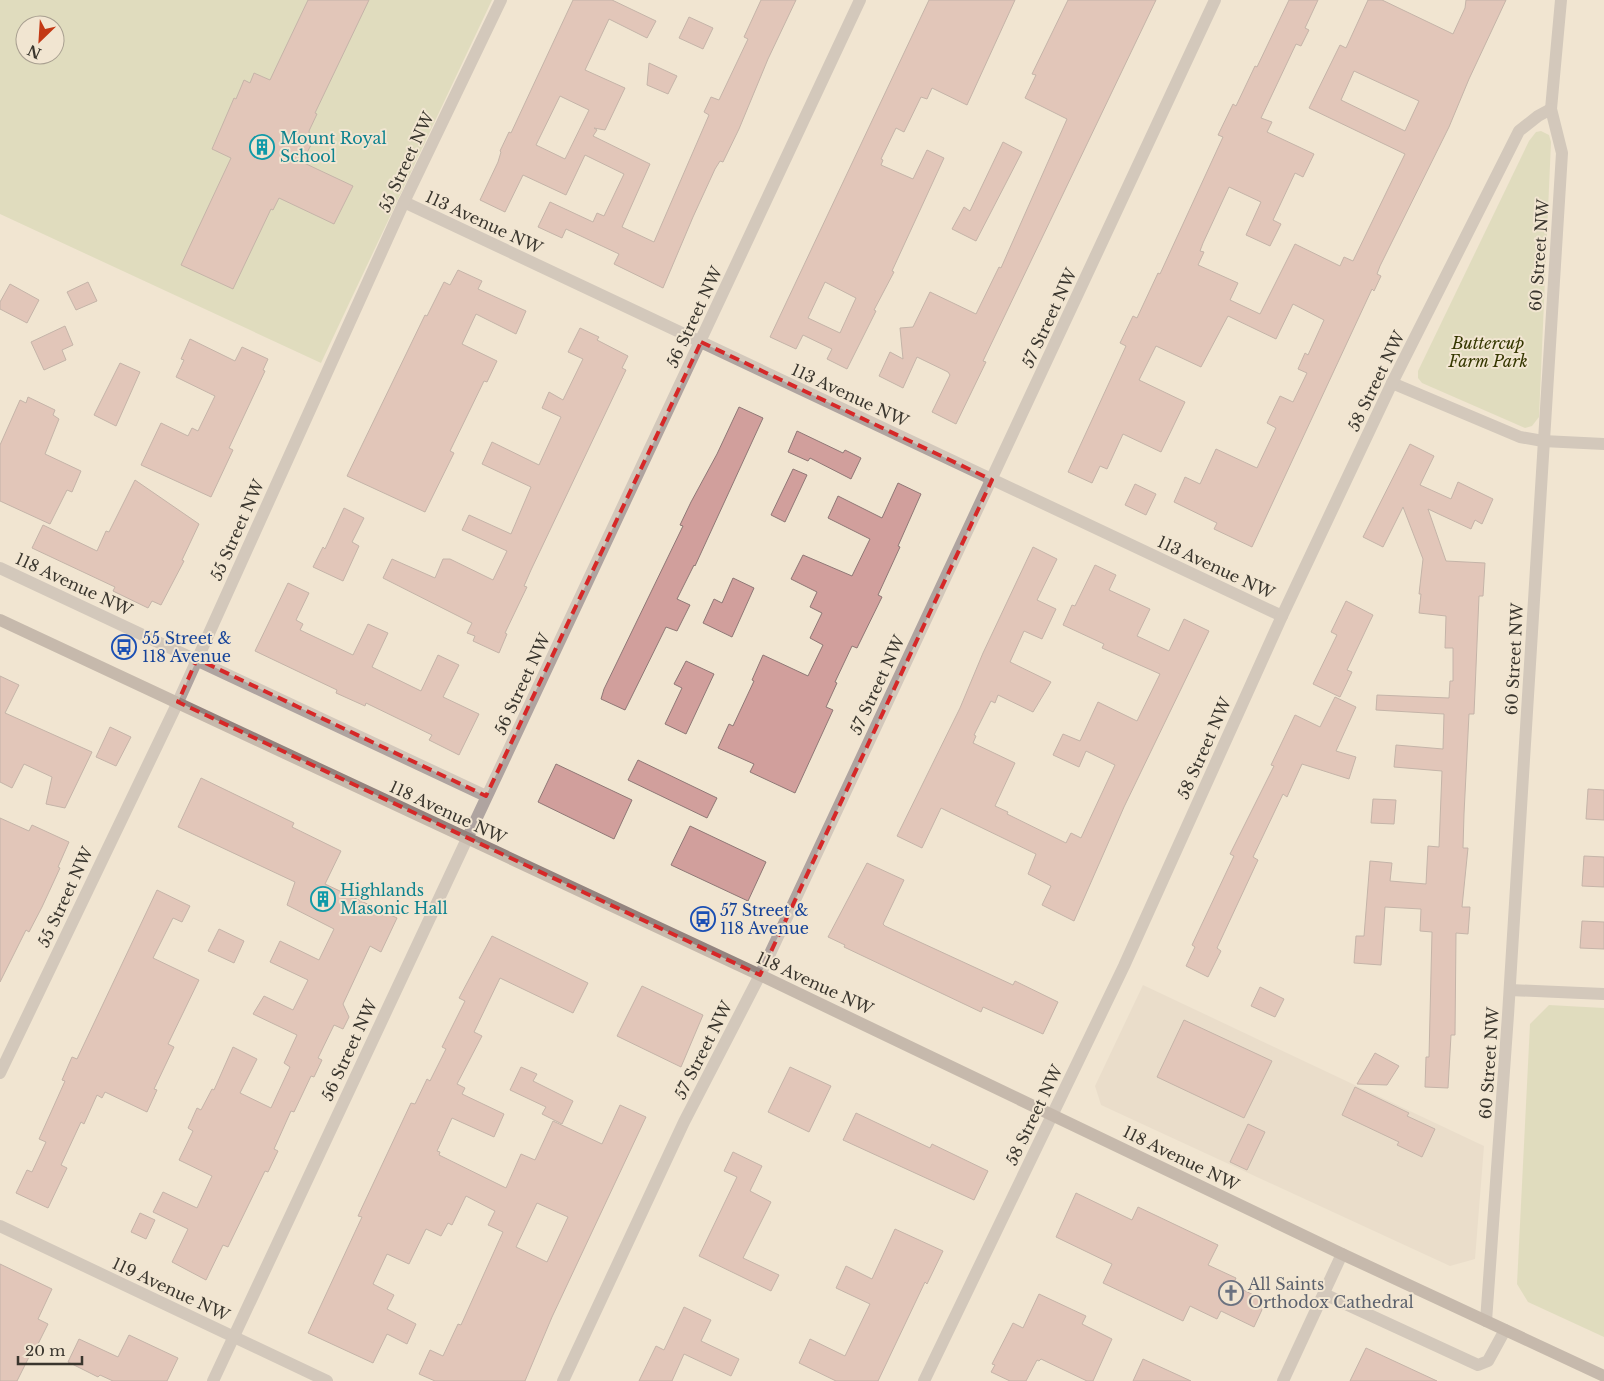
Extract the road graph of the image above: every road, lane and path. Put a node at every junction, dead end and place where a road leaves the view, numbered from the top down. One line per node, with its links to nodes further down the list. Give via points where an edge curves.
1 (501, 0): 6 (street, 55 Street NW)
2 (860, 0): 7 (street, 56 Street NW)
3 (1215, 0): 11 (street, 57 Street NW)
4 (1561, 0): 5 (street, 60 Street NW)
5 (1551, 110): 8 (street, 58 Street NW, via 1519,131); 9 (street, 60 Street NW, via 1562,153)
6 (404, 202): 7 (street, 113 Avenue NW); 15 (street, 55 Street NW)
7 (701, 342): 11 (street, 113 Avenue NW); 17 (street, 56 Street NW)
8 (1392, 383): 9 (street, via 1520,437); 13 (street, 58 Street NW)
9 (1543, 441): 10 (street); 20 (street, 60 Street NW)
10 (1604, 444)
11 (992, 480): 13 (street, 113 Avenue NW); 19 (street, 57 Street NW)
12 (0, 568): 15 (street, 118 Avenue NW)
13 (1282, 616): 23 (street, 58 Street NW)
14 (0, 620): 16 (main road, 118 Avenue NW)
15 (197, 660): 16 (street, 55 Street NW); 17 (street, 118 Avenue NW)
16 (178, 702): 18 (main road, 118 Avenue NW); 22 (street, 55 Street NW)
17 (486, 796): 18 (street, 56 Street NW)
18 (468, 839): 19 (main road, 118 Avenue NW); 29 (street, 56 Street NW)
19 (760, 975): 23 (main road, 118 Avenue NW); 33 (street, 57 Street NW, via 684,1122)
20 (1510, 990): 21 (street); 27 (street, 60 Street NW)
21 (1604, 994)
22 (0, 1073)
23 (1054, 1114): 25 (main road, 118 Avenue NW); 34 (street, 58 Street NW)
24 (0, 1226): 29 (street, 119 Avenue NW)
25 (1342, 1254): 26 (street); 27 (main road, 118 Avenue NW)
26 (1324, 1294): 28 (street, via 1478,1365 1488,1361); 35 (street)
27 (1486, 1321): 28 (main road, 118 Avenue NW)
28 (1505, 1330): 30 (main road, 118 Avenue NW)
29 (234, 1336): 31 (street, 56 Street NW); 32 (street, 119 Avenue NW)
30 (1604, 1376)
31 (213, 1381)
32 (327, 1381)
33 (563, 1381)
34 (924, 1381)
35 (1283, 1381)

